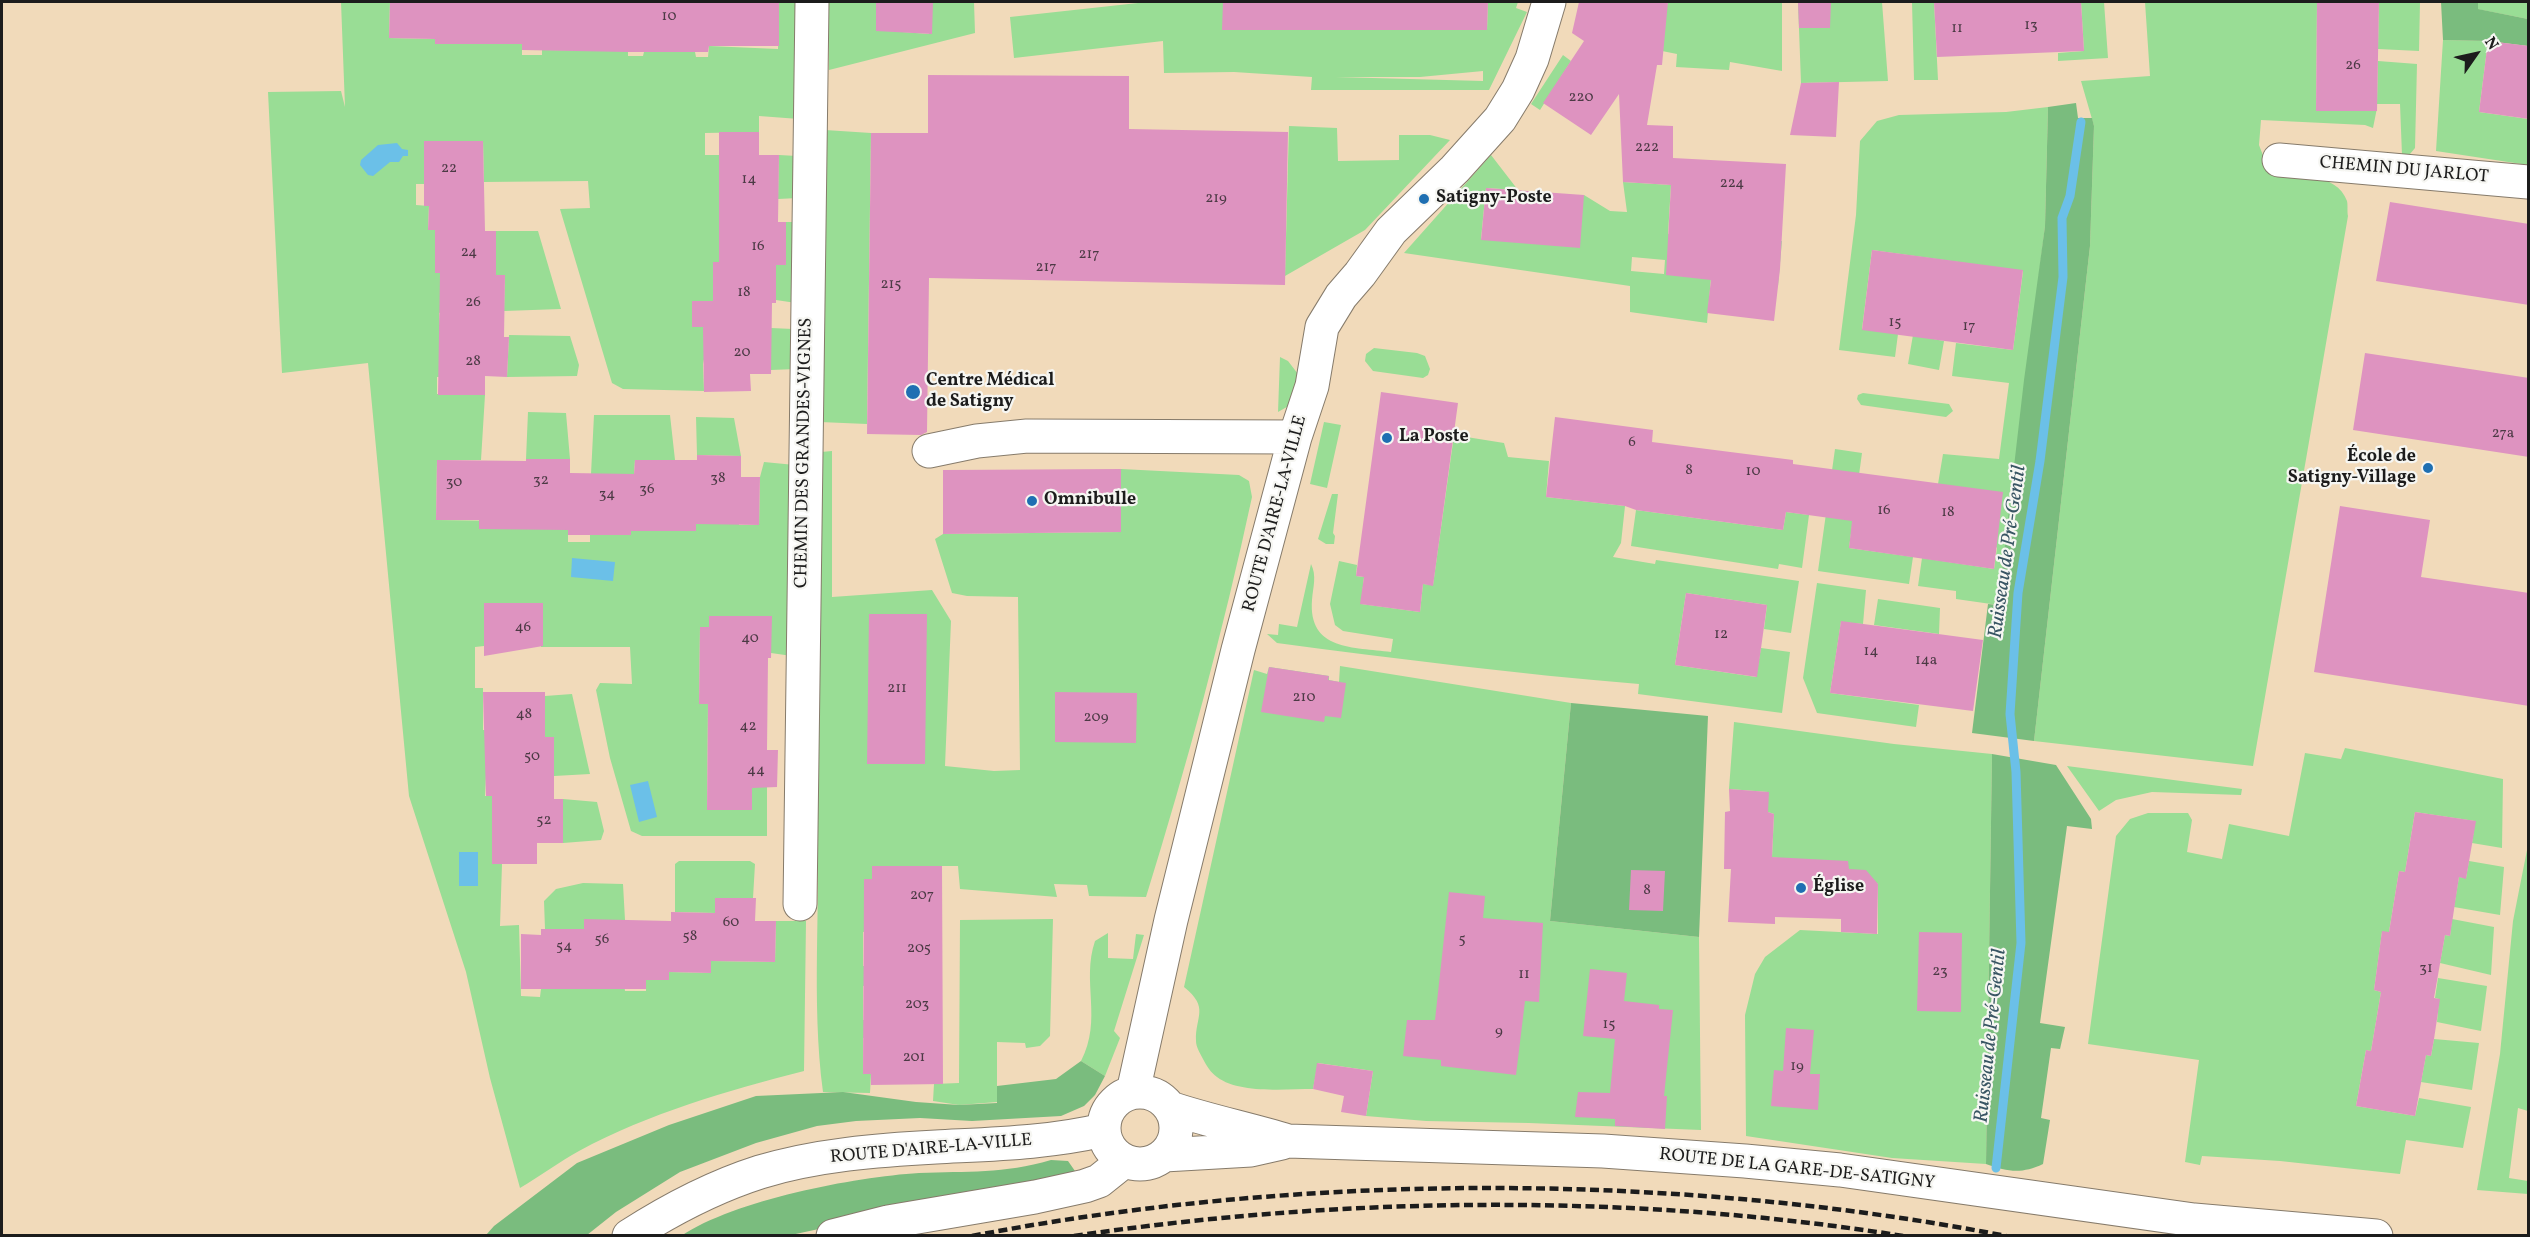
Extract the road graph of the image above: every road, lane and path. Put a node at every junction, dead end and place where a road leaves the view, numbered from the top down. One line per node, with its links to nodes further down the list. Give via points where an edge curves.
1 (812, 2): 7 (street, CHEMIN DES GRANDES-VIGNES)
2 (1549, 2): 5 (street, ROUTE D'AIRE-LA-VILLE, via 1532,59 1500,119 1391,231 1322,327 1312,386)
3 (2279, 160): 4 (street, CHEMIN DU JARLOT)
4 (2529, 182)
5 (1295, 437): 6 (street, via 1027,436); 8 (street, ROUTE D'AIRE-LA-VILLE, via 1171,920)
6 (929, 451)
7 (800, 904)
8 (1133, 1092): 9 (street, via 1159,1097); 10 (street, via 1110,1107)
9 (1170, 1108): 11 (street, ROUTE DE LA GARE-DE-SATIGNY); 12 (street, via 1176,1129 1173,1143)
10 (1103, 1130): 13 (street, via 1106,1143); 14 (street, ROUTE D'AIRE-LA-VILLE, via 1014,1143 860,1153 761,1172 711,1190)
11 (1288, 1141): 12 (street, ROUTE DE LA GARE-DE-SATIGNY, via 1251,1150); 16 (street, ROUTE DE LA GARE-DE-SATIGNY, via 1603,1151 1745,1161 1840,1170 2194,1220)
12 (1164, 1155): 13 (street, via 1153,1163)
13 (1124, 1161): 15 (street, via 1099,1181 1085,1186 888,1222)
14 (630, 1236)
15 (833, 1236)
16 (2376, 1236)

